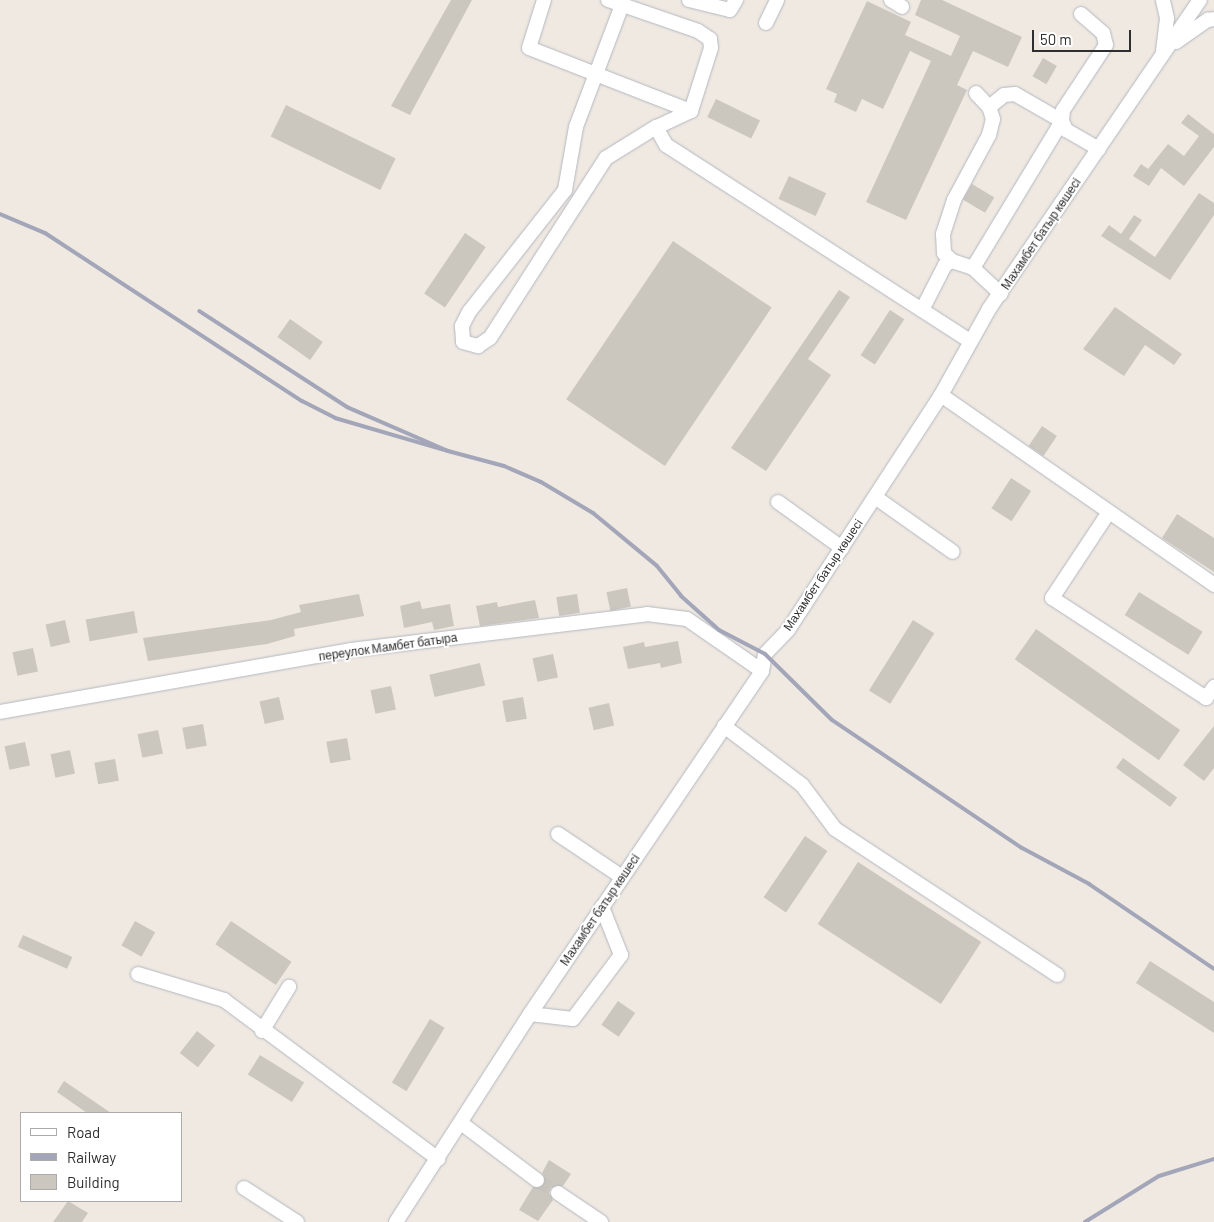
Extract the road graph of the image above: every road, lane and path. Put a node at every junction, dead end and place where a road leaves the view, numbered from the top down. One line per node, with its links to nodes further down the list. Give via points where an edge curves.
1 (544, 0): 13 (street, via 529,48)
2 (608, 0): 8 (street)
3 (689, 0): 4 (street, via 730,10)
4 (736, 0)
5 (777, 0): 11 (street)
6 (1163, 0): 12 (street, via 1167,18)
7 (1200, 0): 12 (street, Махамбет батыр көшесі)
8 (622, 5): 13 (street); 16 (street, via 710,38 711,48)
9 (1081, 14): 17 (street, via 1103,33 1106,45 1063,110)
10 (1214, 19): 12 (street, via 1187,33)
11 (766, 23)
12 (1162, 54): 19 (street, Махамбет батыр көшесі)
13 (597, 76): 16 (street); 18 (street, via 576,128 565,190 469,312 462,326 463,342 478,346 490,338 606,158)
14 (976, 94): 15 (street)
15 (989, 107): 17 (street, via 1004,96 1015,94); 20 (street, via 992,119 989,135 954,200 943,234 944,253)
16 (691, 110): 18 (street)
17 (1062, 121): 19 (street, via 1066,130); 21 (street)
18 (656, 127): 23 (street, via 666,145)
19 (1099, 149): 22 (street, Махамбет батыр көшесі)
20 (952, 261): 21 (street); 23 (street, via 945,265)
21 (972, 268): 22 (street)
22 (1001, 294): 24 (street, Махамбет батыр көшесі)
23 (922, 310): 24 (street)
24 (969, 340): 25 (street, Махамбет батыр көшесі)
25 (941, 395): 26 (street, Махамбет батыр көшесі); 28 (street)
26 (875, 497): 29 (street, Махамбет батыр көшесі); 30 (street)
27 (778, 502): 29 (street)
28 (1109, 512): 31 (street); 33 (street, via 1052,598 1206,698)
29 (842, 548): 32 (street, Махамбет батыр көшесі, via 788,630 765,654)
30 (953, 552)
31 (1214, 585)
32 (762, 671): 34 (street, переулок Мамбет батыра, via 688,619 647,614 352,650); 35 (street, Махамбет батыр көшесі)
33 (1214, 687)
34 (0, 712)
35 (724, 726): 37 (street, Махамбет батыр көшесі); 40 (street, via 802,784 835,829)
36 (558, 834): 37 (street)
37 (622, 877): 38 (street, Махамбет батыр көшесі)
38 (602, 907): 42 (street, Махамбет батыр көшесі); 42 (street, via 620,955 573,1019)
39 (138, 974): 43 (street, via 224,1000)
40 (1057, 975)
41 (289, 987): 43 (street)
42 (530, 1014): 44 (street, Махамбет батыр көшесі)
43 (262, 1030): 45 (street)
44 (461, 1123): 45 (street, Махамбет батыр көшесі); 46 (street)
45 (438, 1159): 50 (street, Махамбет батыр көшесі)
46 (537, 1180)
47 (244, 1188): 49 (street)
48 (558, 1193): 51 (street)
49 (297, 1222)
50 (396, 1222)
51 (602, 1222)

